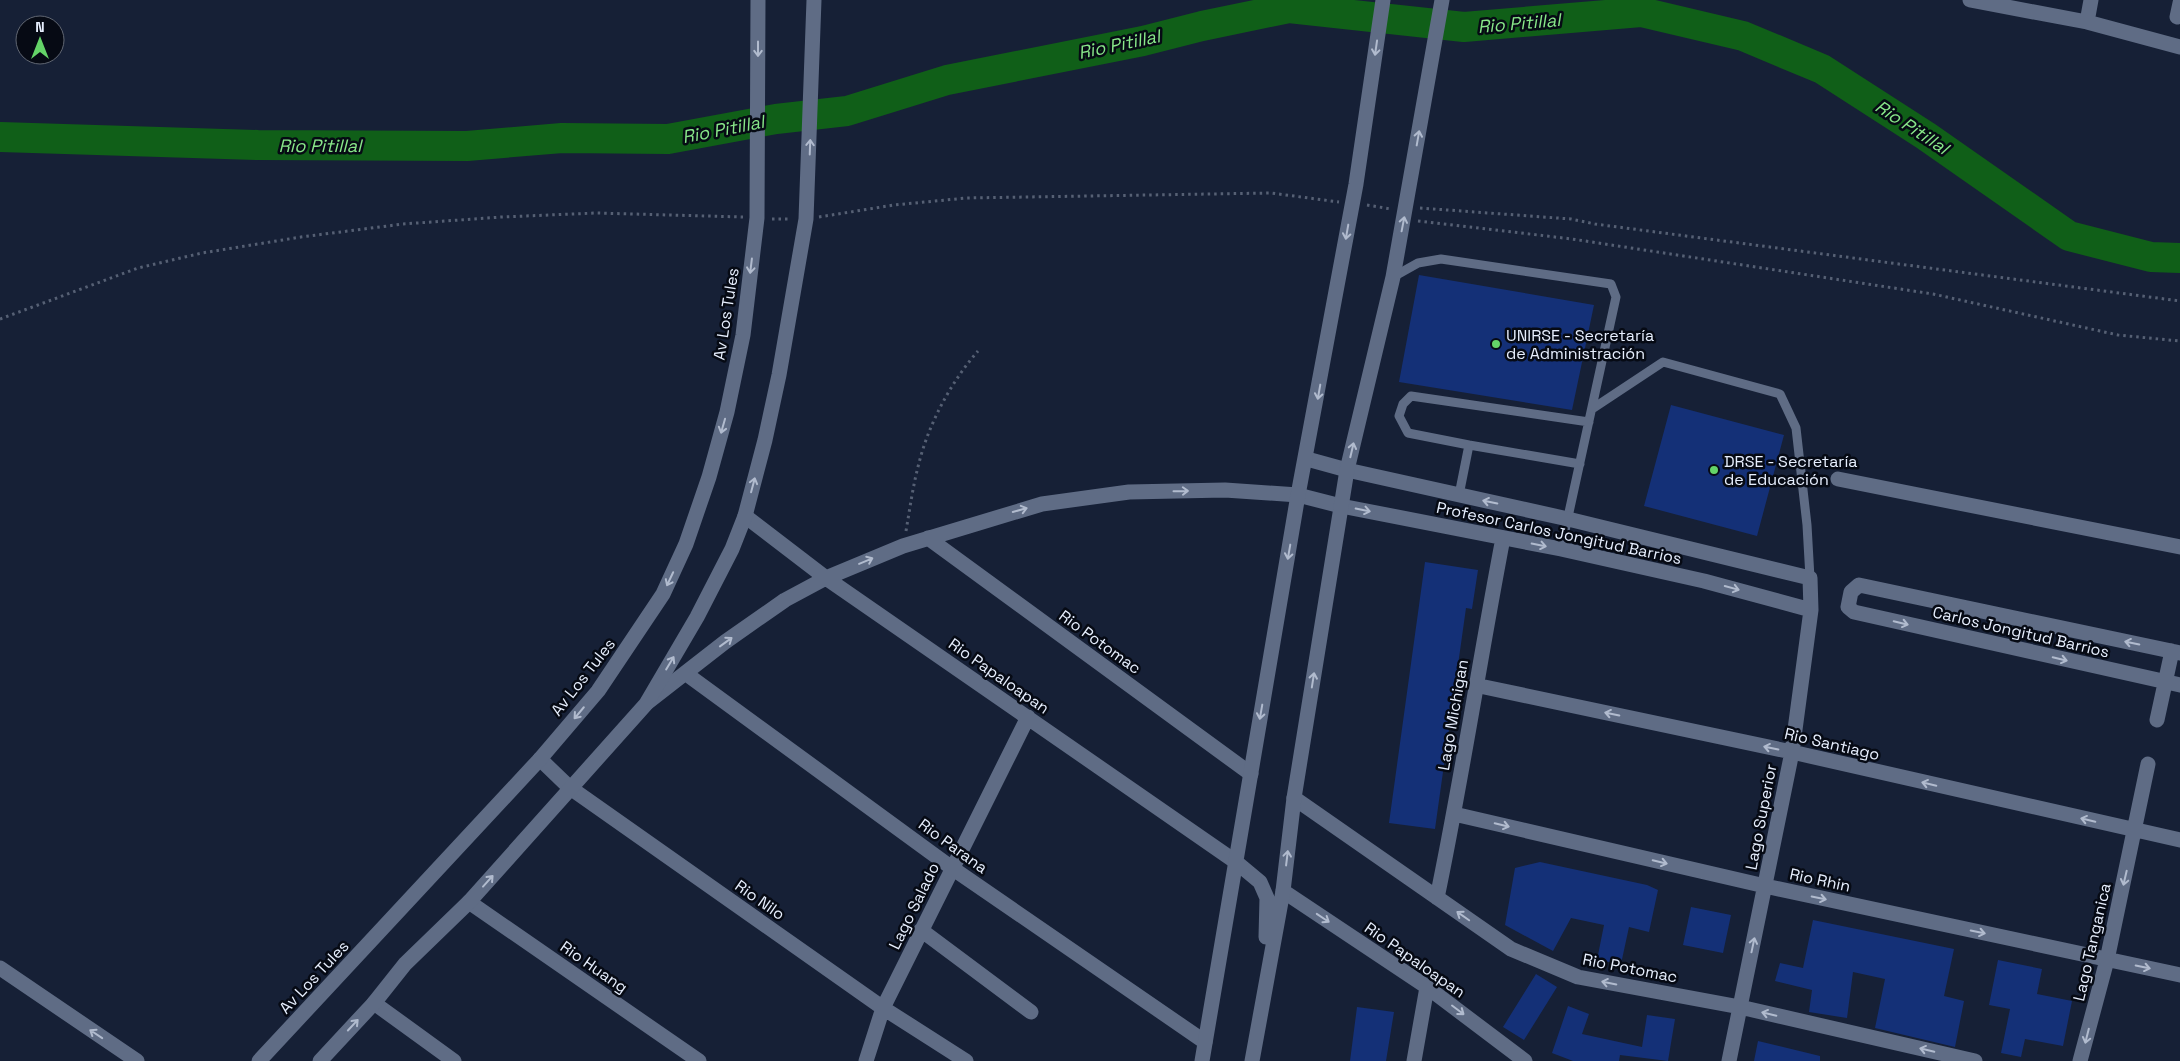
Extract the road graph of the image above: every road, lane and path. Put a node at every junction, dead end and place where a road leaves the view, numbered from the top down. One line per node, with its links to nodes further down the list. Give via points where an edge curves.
1 (758, 0): 12 (street, Av Los Tules, one-way to 12)
2 (814, 0): 13 (street, one-way to 2)
3 (1383, 0): 10 (street, one-way to 10)
4 (1442, 0): 11 (street, one-way to 4)
5 (1970, 0): 7 (street)
6 (2091, 0): 8 (street)
7 (1988, 2): 8 (street)
8 (2087, 22): 9 (street)
9 (2180, 47)
10 (1352, 204): 11 (path); 13 (path, via 1271,193 966,198); 22 (street, one-way to 22)
11 (1405, 213): 14 (street, one-way to 11); 15 (path, via 1571,219); 17 (path, via 1932,294 2118,335)
12 (757, 218): 13 (path); 16 (path, via 596,213 403,224 310,236 202,253 138,268); 49 (street, Av Los Tules, one-way to 49, via 743,335 727,412 686,544 662,594 634,638 598,691)
13 (806, 219): 29 (street, one-way to 13, via 779,375)
14 (1393, 277): 19 (lane, via 1418,263 1441,259 1611,284 1616,297); 24 (street, one-way to 14)
15 (2180, 301)
16 (0, 320)
17 (2180, 341)
18 (978, 352): 33 (path, via 963,368 933,425 919,462)
19 (1592, 409): 20 (lane); 38 (lane, via 1663,362 1780,394 1796,428)
20 (1589, 422): 21 (lane, via 1411,396 1403,404 1399,416 1408,433); 23 (lane)
21 (1469, 445): 23 (lane); 27 (lane)
22 (1307, 459): 24 (street, Profesor Carlos Jongitud Barrios); 26 (street)
23 (1580, 464): 30 (lane)
24 (1347, 470): 27 (street, Profesor Carlos Jongitud Barrios); 28 (street)
25 (1838, 479): 34 (street)
26 (1298, 495): 28 (street, Profesor Carlos Jongitud Barrios); 31 (street, Profesor Carlos Jongitud Barrios, one-way to 26, via 1042,504 1129,492 1225,490); 51 (street, one-way to 51)
27 (1459, 495): 30 (street, Profesor Carlos Jongitud Barrios, one-way to 27)
28 (1341, 506): 32 (street, Profesor Carlos Jongitud Barrios, one-way to 32); 53 (street, one-way to 28)
29 (745, 516): 37 (street, Rio Papaloapan); 45 (street, one-way to 29, via 697,617)
30 (1568, 519): 35 (lane); 36 (street, Profesor Carlos Jongitud Barrios)
31 (928, 538): 33 (street, Profesor Carlos Jongitud Barrios); 51 (street, Rio Potomac)
32 (1503, 538): 35 (street, Profesor Carlos Jongitud Barrios, one-way to 35); 44 (street, Lago Michigan)
33 (903, 546): 37 (street, Profesor Carlos Jongitud Barrios, one-way to 33)
34 (2180, 547)
35 (1561, 550): 39 (street, Profesor Carlos Jongitud Barrios)
36 (1712, 554): 38 (street, Profesor Carlos Jongitud Barrios); 39 (street)
37 (826, 578): 42 (street, Profesor Carlos Jongitud Barrios, one-way to 37, via 785,600); 46 (street, Rio Papaloapan)
38 (1810, 578): 40 (street, Lago Superior)
39 (1704, 581): 40 (street, Profesor Carlos Jongitud Barrios, one-way to 40)
40 (1811, 610): 48 (street, Lago Superior)
41 (2176, 652): 43 (street); 43 (street, Carlos Jongitud Barrios, one-way to 43, via 1859,585 1851,592 1848,607 1854,612)
42 (685, 673): 45 (street, Profesor Carlos Jongitud Barrios); 58 (street, Rio Parana)
43 (2173, 684): 47 (street)
44 (1475, 685): 48 (street, Rio Santiago, one-way to 44); 54 (street, Lago Michigan)
45 (646, 704): 52 (street)
46 (1028, 717): 57 (street, Rio Papaloapan); 58 (street, Lago Salado)
47 (2157, 720)
48 (1792, 752): 55 (street, Rio Santiago, one-way to 48); 59 (street, Lago Superior)
49 (540, 759): 52 (street, Rio Nilo); 75 (street, Av Los Tules)
50 (2148, 764): 55 (street, Lago Tanganica)
51 (1251, 774): 57 (street)
52 (570, 787): 62 (street, one-way to 52); 70 (street, Rio Nilo)
53 (1294, 798): 60 (street, one-way to 53); 61 (street, Rio Potomac)
54 (1454, 814): 59 (street, Rio Rhin, one-way to 59); 61 (street, Lago Michigan)
55 (2136, 830): 56 (street, Rio Santiago); 64 (street, Lago Tanganica, one-way to 64)
56 (2180, 840)
57 (1236, 862): 69 (street, Rio Papaloapan, via 1260,882 1267,898); 73 (street)
58 (952, 868): 63 (street, Lago Salado); 73 (street, Rio Parana)
59 (1765, 886): 64 (street, Rio Rhin, one-way to 64); 71 (street, Lago Superior, one-way to 59)
60 (1283, 891): 67 (street, Rio Papaloapan, one-way to 67); 69 (street)
61 (1436, 898): 71 (street, Rio Potomac, one-way to 61, via 1578,977 1511,949)
62 (469, 902): 68 (street, via 405,964); 78 (street, Rio Huang)
63 (921, 930): 70 (street, Lago Salado); 72 (street)
64 (2107, 960): 66 (street, Rio Rhin, one-way to 66); 87 (street, Lago Tanganica, one-way to 87)
65 (0, 968): 74 (street, one-way to 65)
66 (2180, 975)
67 (1427, 987): 83 (street); 84 (street, Rio Papaloapan, one-way to 84)
68 (374, 1003): 76 (street, one-way to 68); 77 (street)
69 (1261, 1006): 82 (street)
70 (883, 1008): 79 (street, Lago Salado); 80 (street, Rio Nilo)
71 (1740, 1008): 85 (street, Lago Superior); 86 (street, Rio Potomac, one-way to 71)
72 (1032, 1012)
73 (1205, 1042): 81 (street)
74 (137, 1061)
75 (259, 1061)
76 (320, 1061)
77 (454, 1061)
78 (699, 1061)
79 (866, 1061)
80 (966, 1061)
81 (1202, 1061)
82 (1252, 1061)
83 (1414, 1061)
84 (1525, 1061)
85 (1729, 1061)
86 (1974, 1061)
87 (2080, 1061)

